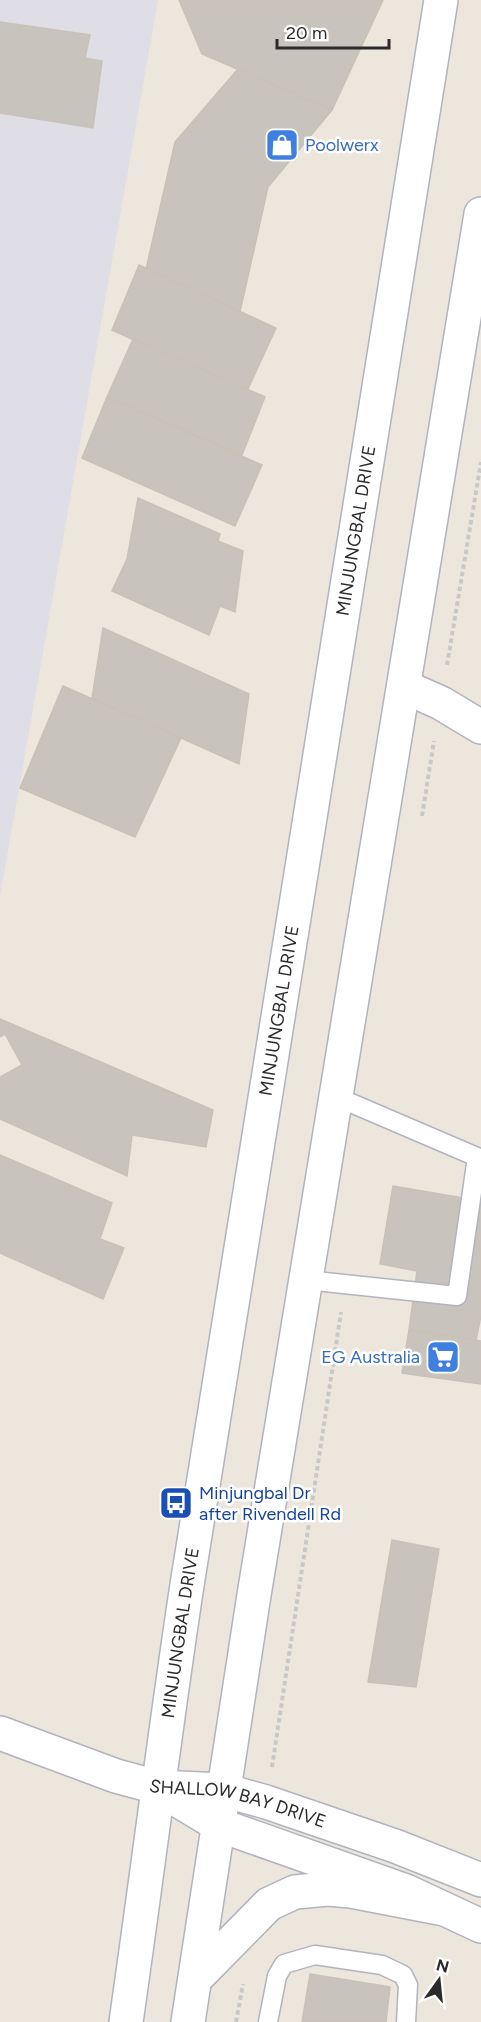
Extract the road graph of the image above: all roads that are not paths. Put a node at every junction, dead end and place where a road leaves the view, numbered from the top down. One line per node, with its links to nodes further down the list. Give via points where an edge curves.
1 (441, 0): 8 (main road, MINJUNGBAL DRIVE)
2 (481, 214): 3 (main road)
3 (405, 687): 4 (main road); 5 (main road)
4 (481, 727)
5 (337, 1097): 6 (main road); 6 (lane, via 477,1157 457,1296)
6 (306, 1280): 9 (main road)
7 (0, 1733): 8 (main road)
8 (157, 1787): 9 (main road, SHALLOW BAY DRIVE); 10 (main road, SHALLOW BAY DRIVE); 15 (main road, MINJUNGBAL DRIVE)
9 (224, 1790): 10 (main road); 11 (main road, SHALLOW BAY DRIVE, via 395,1846)
10 (219, 1825): 12 (main road, SHALLOW BAY DRIVE, via 390,1885); 14 (main road)
11 (481, 1880)
12 (439, 1908): 13 (main road, SHALLOW BAY DRIVE); 14 (main road, via 351,1891 294,1892 269,1904)
13 (481, 1926)
14 (196, 1978): 16 (main road)
15 (126, 2022)
16 (188, 2022)
17 (268, 2022): 18 (lane, via 277,1976 284,1964 315,1955 382,1965 403,1975 408,1985)
18 (406, 2022)

